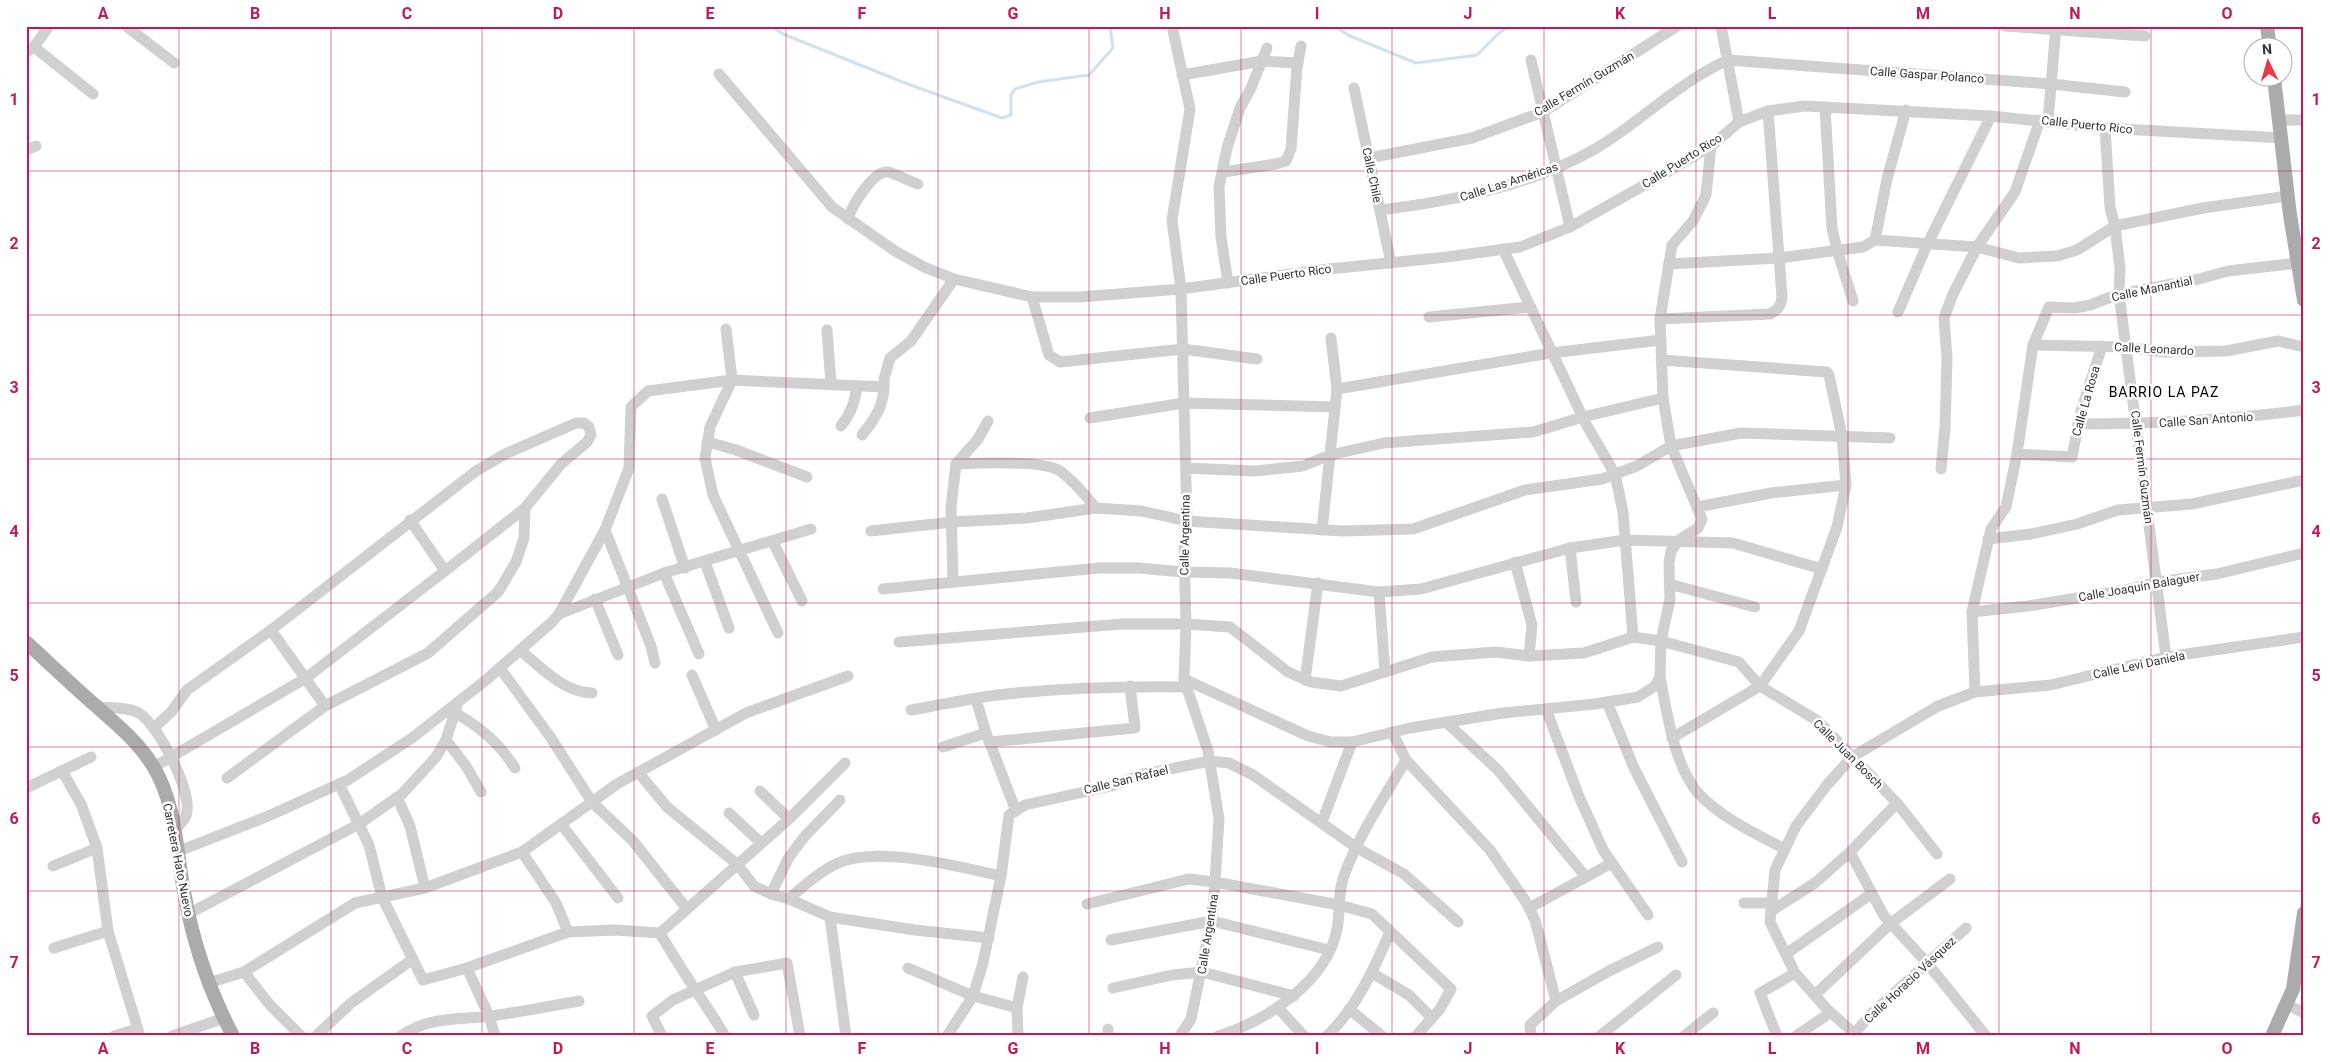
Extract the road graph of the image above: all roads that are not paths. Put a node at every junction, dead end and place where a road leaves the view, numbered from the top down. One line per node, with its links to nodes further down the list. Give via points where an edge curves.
1 (49, 26): 11 (street)
2 (126, 26): 15 (street)
3 (1172, 26): 18 (street, Calle Argentina)
4 (1677, 26): 27 (street, Calle Fermín Guzmán)
5 (1721, 26): 13 (street)
6 (2005, 26): 7 (street)
7 (2056, 28): 8 (street); 19 (street)
8 (2145, 36)
9 (1301, 46): 16 (street)
10 (1267, 48): 14 (street)
11 (30, 49): 23 (street)
12 (1531, 60): 27 (street)
13 (1728, 60): 19 (street, Calle Gaspar Polanco); 32 (street); 37 (street, Calle Las Américas, via 1701,72 1595,149)
14 (1262, 61): 16 (street); 18 (street); 38 (street, via 1240,108 1227,148)
15 (174, 63)
16 (1298, 63): 38 (street, via 1291,149 1286,161)
17 (719, 74): 42 (street, Calle Puerto Rico, via 832,207)
18 (1182, 75): 56 (street, Calle Argentina, via 1190,109 1172,220)
19 (2052, 84): 22 (street, Calle Gaspar Polanco); 29 (street)
20 (1354, 88): 36 (street, Calle Chile)
21 (2275, 88): 30 (main road)
22 (2125, 92)
23 (93, 94)
24 (1825, 107): 25 (street, Calle Puerto Rico); 26 (street, Calle Puerto Rico); 49 (street, via 1832,228)
25 (1906, 110): 28 (street, Calle Puerto Rico); 45 (street)
26 (1768, 111): 32 (street, Calle Puerto Rico); 50 (street)
27 (1543, 112): 36 (street, Calle Fermín Guzmán, via 1472,138); 37 (street)
28 (1991, 116): 29 (street, Calle Puerto Rico); 46 (street)
29 (2044, 120): 33 (street, Calle Puerto Rico); 47 (street, via 2015,192)
30 (2279, 120): 31 (street); 34 (main road)
31 (2304, 120)
32 (1739, 122): 35 (street, Calle Puerto Rico)
33 (2105, 128): 34 (street, Calle Puerto Rico); 43 (street, Calle Fermín Guzmán, via 2110,207)
34 (2282, 138): 40 (main road)
35 (1711, 146): 44 (street, Calle Puerto Rico); 53 (street, via 1706,195 1693,221 1672,245)
36 (1369, 158): 41 (street, Calle Chile)
37 (1556, 168): 41 (street, Calle Las Américas, via 1447,201); 44 (street)
38 (1224, 172): 55 (street, via 1219,187 1220,217)
39 (918, 184): 42 (street, via 888,172 878,174 851,208)
40 (2288, 196): 43 (street, via 2203,208); 52 (main road)
41 (1380, 210): 51 (street, Calle Chile)
42 (848, 218): 54 (street, Calle Puerto Rico, via 895,251)
43 (2115, 226): 47 (street, via 2077,250 2057,256 2019,258); 57 (street, Calle Fermín Guzmán)
44 (1570, 227): 48 (street, Calle Puerto Rico, via 1520,247)
45 (1875, 240): 46 (street, via 1903,240); 49 (street, via 1862,247)
46 (1927, 245): 47 (street); 62 (street)
47 (1977, 247): 101 (street, via 1952,294 1944,318 1947,358)
48 (1503, 249): 51 (street, Calle Puerto Rico); 61 (street)
49 (1837, 250): 50 (street); 60 (street)
50 (1779, 258): 53 (street); 64 (street, via 1782,297 1777,311 1770,314)
51 (1391, 263): 55 (street, Calle Puerto Rico)
52 (2298, 263): 57 (street, Calle Manantial, via 2228,271); 59 (main road)
53 (1669, 264): 64 (street)
54 (954, 279): 58 (street, Calle Puerto Rico); 80 (street, via 911,341 890,358)
55 (1228, 283): 56 (street, Calle Puerto Rico)
56 (1181, 289): 58 (street, Calle Puerto Rico, via 1080,297); 73 (street, Calle Argentina)
57 (2119, 294): 69 (street, Calle Manantial, via 2075,308 2049,306); 72 (street, Calle Fermín Guzmán)
58 (1032, 297): 73 (street, via 1050,355 1060,362)
59 (2304, 300)
60 (1853, 301)
61 (1530, 307): 63 (street); 74 (street)
62 (1898, 312)
63 (1429, 317)
64 (1660, 319): 68 (street)
65 (726, 329): 77 (street)
66 (827, 330): 78 (street)
67 (1331, 338): 81 (street)
68 (1661, 340): 74 (street); 76 (street)
69 (2033, 345): 70 (street, Calle Leonardo); 97 (street)
70 (2102, 346): 72 (street, Calle Leonardo); 89 (street, Calle La Rosa)
71 (2304, 346): 72 (street, Calle Leonardo, via 2278,341 2226,351 2162,352)
72 (2126, 347): 90 (street, Calle Fermín Guzmán)
73 (1182, 349): 75 (street); 83 (street, Calle Argentina)
74 (1551, 353): 81 (street); 86 (street)
75 (1257, 359)
76 (1661, 360): 82 (street); 93 (street, via 1827,372)
77 (732, 380): 78 (street); 95 (street, via 710,427); 115 (street, via 648,391 631,407 629,468)
78 (831, 384): 79 (street)
79 (857, 386): 80 (street); 91 (street, via 856,399)
80 (884, 387): 92 (street, via 883,402)
81 (1337, 389): 84 (street)
82 (1663, 398): 86 (street); 96 (street)
83 (1184, 404): 84 (street); 87 (street); 100 (street, Calle Argentina)
84 (1335, 407): 98 (street)
85 (2304, 410): 90 (street, Calle San Antonio, via 2241,419)
86 (1583, 417): 98 (street, via 1532,432 1384,443); 102 (street)
87 (1090, 418)
88 (988, 421): 99 (street, via 978,439)
89 (2078, 424): 90 (street, Calle San Antonio); 97 (street, Calle La Rosa, via 2072,457)
90 (2136, 424): 110 (street, Calle Fermín Guzmán)
91 (841, 426)
92 (862, 435)
93 (1842, 436): 94 (street); 96 (street, via 1741,433); 105 (street)
94 (1890, 438)
95 (708, 442): 103 (street); 123 (street, via 705,458 713,495)
96 (1671, 446): 102 (street, via 1637,466); 107 (street)
97 (2017, 454): 118 (street, via 2006,507)
98 (1330, 455): 100 (street, via 1303,466 1255,472); 116 (street)
99 (956, 464): 109 (street, via 981,462 1058,470); 113 (street)
100 (1186, 468): 112 (street, Calle Argentina)
101 (1941, 470)
102 (1615, 474): 116 (street, via 1602,479 1525,490 1413,529); 119 (street)
103 (807, 477)
104 (2304, 480): 110 (street, via 2192,504)
105 (1846, 485): 107 (street, via 1771,493); 128 (street, via 1837,527)
106 (662, 499): 127 (street)
107 (1697, 507): 120 (street, via 1702,519 1698,528)
108 (525, 508): 111 (street, via 561,464 587,442 591,435 587,424 576,423 505,454 476,470); 129 (street); 174 (street, via 524,538 516,562 498,592 428,653)
109 (1096, 508): 112 (street, via 1141,511); 113 (street, via 1027,518)
110 (2147, 508): 118 (street, via 2118,510 2076,524); 133 (street, Calle Fermín Guzmán)
111 (410, 520): 129 (street); 147 (street)
112 (1187, 521): 116 (street); 130 (street, Calle Argentina)
113 (952, 522): 117 (street); 132 (street)
114 (811, 529): 121 (street)
115 (606, 530): 136 (street); 144 (street)
116 (1322, 530)
117 (871, 531)
118 (1988, 539): 143 (street)
119 (1625, 540): 120 (street); 122 (street); 149 (street)
120 (1679, 540): 128 (street, via 1733,543); 135 (street, via 1671,551)
121 (773, 542): 123 (street); 140 (street)
122 (1570, 548): 126 (street); 141 (street)
123 (739, 551): 125 (street); 148 (street)
124 (2304, 552): 133 (street, Calle Joaquín Balaguer, via 2217,574)
125 (705, 562): 127 (street); 146 (street)
126 (1515, 562): 138 (street, via 1421,589); 157 (street, via 1532,625)
127 (685, 568): 131 (street)
128 (1822, 570): 169 (street, via 1800,631)
129 (445, 571): 165 (street)
130 (1184, 572): 132 (street, via 1099,568); 134 (street, via 1230,573); 145 (street, Calle Argentina)
131 (664, 573): 136 (street); 155 (street)
132 (953, 582): 137 (street)
133 (2157, 582): 143 (street, Calle Joaquín Balaguer, via 2121,592); 158 (street, Calle Fermín Guzmán)
134 (1318, 583): 138 (street); 166 (street)
135 (1669, 584): 142 (street); 153 (street, via 1670,599)
136 (629, 587): 139 (street); 159 (street)
137 (883, 589)
138 (1379, 592): 161 (street)
139 (595, 599): 144 (street); 156 (street)
140 (802, 601)
141 (1576, 602)
142 (1755, 607)
143 (1972, 612): 170 (street)
144 (559, 614): 154 (street)
145 (1186, 624): 152 (street, via 1122,624); 166 (street, via 1230,627 1288,672); 167 (street, Calle Argentina)
146 (729, 628)
147 (270, 630): 165 (street); 180 (street, via 187,690)
148 (778, 633)
149 (1633, 637): 153 (street, Calle Juan Bosch); 157 (street, via 1584,653)
150 (2304, 637): 158 (street, Calle Levi Daniela)
151 (26, 642): 175 (main road, Carretera Hato Nuevo)
152 (899, 642)
153 (1661, 642): 164 (street); 169 (street, Calle Juan Bosch, via 1739,662)
154 (520, 650): 160 (street); 171 (street, via 567,687)
155 (699, 654)
156 (618, 655)
157 (1529, 656): 161 (street, via 1496,652 1432,657)
158 (2166, 657): 170 (street, Calle Levi Daniela, via 2050,685)
159 (655, 663)
160 (500, 668): 176 (street); 205 (street)
161 (1385, 672): 166 (street, via 1341,686)
162 (692, 674): 181 (street)
163 (848, 676): 181 (street, via 746,713)
164 (1660, 677): 173 (street, via 1655,686 1638,697); 184 (street)
165 (306, 678): 174 (street); 189 (street)
166 (1305, 680)
167 (1185, 683): 168 (street); 186 (street, via 1308,736 1331,742); 192 (street, Calle Argentina)
168 (1130, 686): 172 (street, via 1073,688); 183 (street, via 1135,728)
169 (1760, 686): 184 (street); 190 (street, Calle Juan Bosch, via 1818,721)
170 (1975, 692): 190 (street, Calle Levi Daniela, via 1938,706)
171 (592, 694)
172 (976, 699): 178 (street); 183 (street)
173 (1607, 702): 177 (street); 222 (street, via 1634,768)
174 (325, 706): 198 (street)
175 (98, 707): 180 (street, via 132,710 140,713); 194 (main road, Carretera Hato Nuevo, via 123,728)
176 (457, 707): 185 (street); 195 (street, via 505,753); 199 (street)
177 (1546, 709): 179 (street); 223 (street, via 1578,794)
178 (911, 710)
179 (1446, 722): 182 (street); 227 (street, via 1498,770)
180 (154, 728): 189 (street)
181 (716, 730): 197 (street)
182 (1392, 732): 186 (street); 191 (street)
183 (987, 738): 187 (street); 207 (street)
184 (1672, 738): 217 (street, via 1697,792 1717,810)
185 (446, 740): 202 (street); 203 (street, via 436,757)
186 (1352, 742): 210 (street)
187 (943, 747)
188 (91, 757): 196 (street)
189 (171, 757): 194 (street); 213 (street, via 188,809)
190 (1852, 757): 206 (street, Calle Juan Bosch); 217 (street, Calle Levi Daniela, via 1796,826)
191 (1406, 760): 216 (street); 240 (street, via 1490,850)
192 (1210, 761): 207 (street, Calle San Rafael, via 1144,774 1110,786 1025,805); 210 (street, Calle San Rafael, via 1229,762 1253,775); 229 (street, Calle Argentina, via 1219,819)
193 (845, 763): 209 (street)
194 (154, 767): 213 (main road, Carretera Hato Nuevo)
195 (515, 768)
196 (62, 771): 200 (street); 215 (street, via 81,804)
197 (638, 772): 205 (street); 224 (street, via 667,807)
198 (227, 778)
199 (339, 784): 211 (street); 218 (street, via 266,817)
200 (26, 788)
201 (760, 791): 209 (street)
202 (482, 792)
203 (397, 797): 211 (street); 230 (street, via 410,826)
204 (840, 800): 231 (street, via 789,857)
205 (592, 802): 212 (street); 241 (street, via 634,841)
206 (1897, 803): 220 (street); 221 (street, Calle Juan Bosch)
207 (1016, 811): 226 (street, via 1008,815)
208 (729, 813): 214 (street)
209 (789, 819): 214 (street)
210 (1322, 822): 216 (street, Calle San Rafael)
211 (359, 824): 233 (street, via 369,844); 243 (street)
212 (561, 824): 219 (street); 234 (street)
213 (175, 830): 218 (main road, Carretera Hato Nuevo)
214 (761, 844): 224 (street)
215 (97, 848): 225 (street); 250 (street)
216 (1357, 848): 238 (street, via 1344,874); 247 (street, Calle San Rafael, via 1404,874)
217 (1785, 849): 239 (street, Calle Levi Daniela, via 1775,870)
218 (179, 850): 243 (main road, Carretera Hato Nuevo)
219 (522, 852): 230 (street); 251 (street, via 556,903)
220 (1850, 852): 232 (street); 239 (street, via 1815,883)
221 (1937, 854)
222 (1682, 862)
223 (1612, 863): 227 (street); 244 (street)
224 (737, 864): 231 (street, via 754,886); 241 (street)
225 (53, 866)
226 (1001, 876): 235 (street, via 928,860 868,857 840,862 802,886); 254 (street)
227 (1586, 877): 240 (street)
228 (1950, 879): 248 (street)
229 (1215, 882): 237 (street, via 1189,879); 238 (street); 246 (street, Calle Argentina)
230 (425, 888): 233 (street)
231 (771, 894): 235 (street)
232 (1871, 894): 248 (street); 259 (street)
233 (382, 897): 260 (street); 264 (street, via 355,903)
234 (618, 898)
235 (789, 899): 245 (street)
236 (1744, 903): 239 (street)
237 (1087, 904)
238 (1339, 905): 252 (street, via 1372,914); 258 (street, via 1337,930)
239 (1771, 907): 259 (street, Calle Levi Daniela, via 1770,922)
240 (1529, 908): 278 (street)
241 (687, 910): 253 (street)
242 (2304, 913): 279 (main road)
243 (188, 914): 271 (main road, Carretera Hato Nuevo)
244 (1648, 915)
245 (830, 917): 254 (street); 304 (street)
246 (1212, 921): 255 (street); 258 (street); 266 (street, Calle Argentina)
247 (1458, 922)
248 (1890, 924): 261 (street); 274 (street)
249 (1966, 928): 261 (street, Calle Horacio Vásquez)
250 (108, 931): 257 (street); 291 (street)
251 (568, 932): 253 (street, via 615,930); 262 (street)
252 (1390, 932): 267 (street); 288 (street, via 1450,989 1440,1009)
253 (660, 933): 273 (street, via 680,970)
254 (989, 938): 275 (street)
255 (1112, 940)
256 (1658, 947): 278 (street)
257 (54, 948)
258 (1329, 950): 276 (street, via 1323,964)
259 (1786, 954): 268 (street, Calle Levi Daniela)
260 (413, 959): 262 (street, via 423,980); 298 (street, via 350,1003)
261 (1928, 964): 292 (street, Calle Horacio Vásquez, via 1872,1013); 316 (street)
262 (467, 968): 287 (street)
263 (908, 968): 275 (street)
264 (244, 972): 271 (street); 297 (street)
265 (735, 972): 273 (street); 285 (street); 303 (street, via 786,963)
266 (1202, 972): 272 (street); 276 (street); 307 (street, Calle Argentina, via 1191,1019)
267 (1372, 973): 282 (street); 288 (street, via 1409,995)
268 (1795, 973): 274 (street, Calle Levi Daniela); 314 (street, via 1760,993)
269 (1676, 975): 312 (street)
270 (1023, 978): 280 (street)
271 (208, 983): 289 (main road, Carretera Hato Nuevo)
272 (1113, 988)
273 (697, 990): 301 (street, via 673,1000 652,1016); 302 (street)
274 (1816, 994): 284 (street, Calle Levi Daniela)
275 (974, 996): 280 (street); 305 (street)
276 (1294, 996): 281 (street)
277 (579, 1001): 287 (street)
278 (1556, 1001): 290 (street)
279 (2288, 1005): 286 (street); 317 (main road)
280 (1017, 1008): 306 (street)
281 (1278, 1008): 308 (street, via 1240,1029); 309 (street)
282 (1349, 1009): 293 (street); 310 (street)
283 (1713, 1013): 313 (street)
284 (1830, 1013): 292 (street, Calle Levi Daniela); 315 (street)
285 (754, 1014)
286 (2304, 1014)
287 (489, 1016): 299 (street, via 426,1022); 300 (street)
288 (1431, 1017): 311 (street)
289 (224, 1018): 295 (street); 296 (main road, Carretera Hato Nuevo)
290 (1530, 1030)
291 (139, 1032): 294 (street)
292 (1856, 1034)
293 (1329, 1035)
294 (114, 1036)
295 (172, 1036)
296 (233, 1036)
297 (301, 1036)
298 (316, 1036)
299 (401, 1036)
300 (495, 1036)
301 (662, 1036)
302 (725, 1036)
303 (800, 1036)
304 (846, 1036)
305 (947, 1036)
306 (1018, 1036)
307 (1180, 1036)
308 (1218, 1036)
309 (1304, 1036)
310 (1382, 1036)
311 (1416, 1036)
312 (1600, 1036)
313 (1684, 1036)
314 (1778, 1036)
315 (1796, 1036)
316 (1986, 1036)
317 (2272, 1036)

